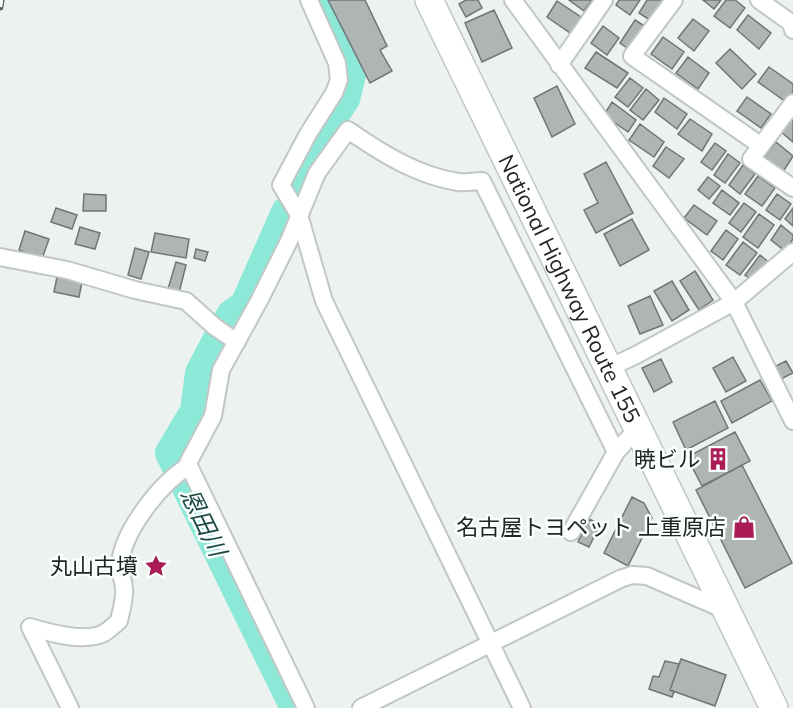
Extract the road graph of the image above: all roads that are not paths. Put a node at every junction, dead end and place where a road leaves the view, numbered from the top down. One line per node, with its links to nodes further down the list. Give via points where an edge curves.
1 (309, 0): 12 (street, via 337,63 339,80 281,185)
2 (429, 0): 17 (highway, National Highway Route 155)
3 (513, 0): 8 (street)
4 (604, 0): 8 (street)
5 (674, 0): 10 (street, via 632,56)
6 (759, 0): 7 (street)
7 (792, 24)
8 (559, 65): 15 (street)
9 (793, 103): 10 (street)
10 (760, 145): 11 (street, via 751,159)
11 (793, 188)
12 (299, 215): 16 (street); 20 (street, via 317,173 348,130 386,156 429,174 460,183 482,181); 24 (street, via 324,301)
13 (793, 252): 15 (street)
14 (0, 257): 16 (street, via 186,300)
15 (734, 303): 17 (street); 18 (street)
16 (237, 342): 21 (street, via 221,370 213,416)
17 (609, 368): 19 (highway, National Highway Route 155)
18 (793, 421)
19 (638, 428): 20 (street); 23 (highway, National Highway Route 155)
20 (616, 452): 22 (street)
21 (183, 470): 25 (street, via 141,516 124,543 120,567 124,591 119,621 103,634 86,637 30,627); 26 (street)
22 (571, 532)
23 (725, 610): 24 (street, via 647,576 632,575); 29 (highway, National Highway Route 155)
24 (490, 644): 27 (street); 28 (street)
25 (70, 708)
26 (306, 708)
27 (361, 708)
28 (522, 708)
29 (774, 708)

